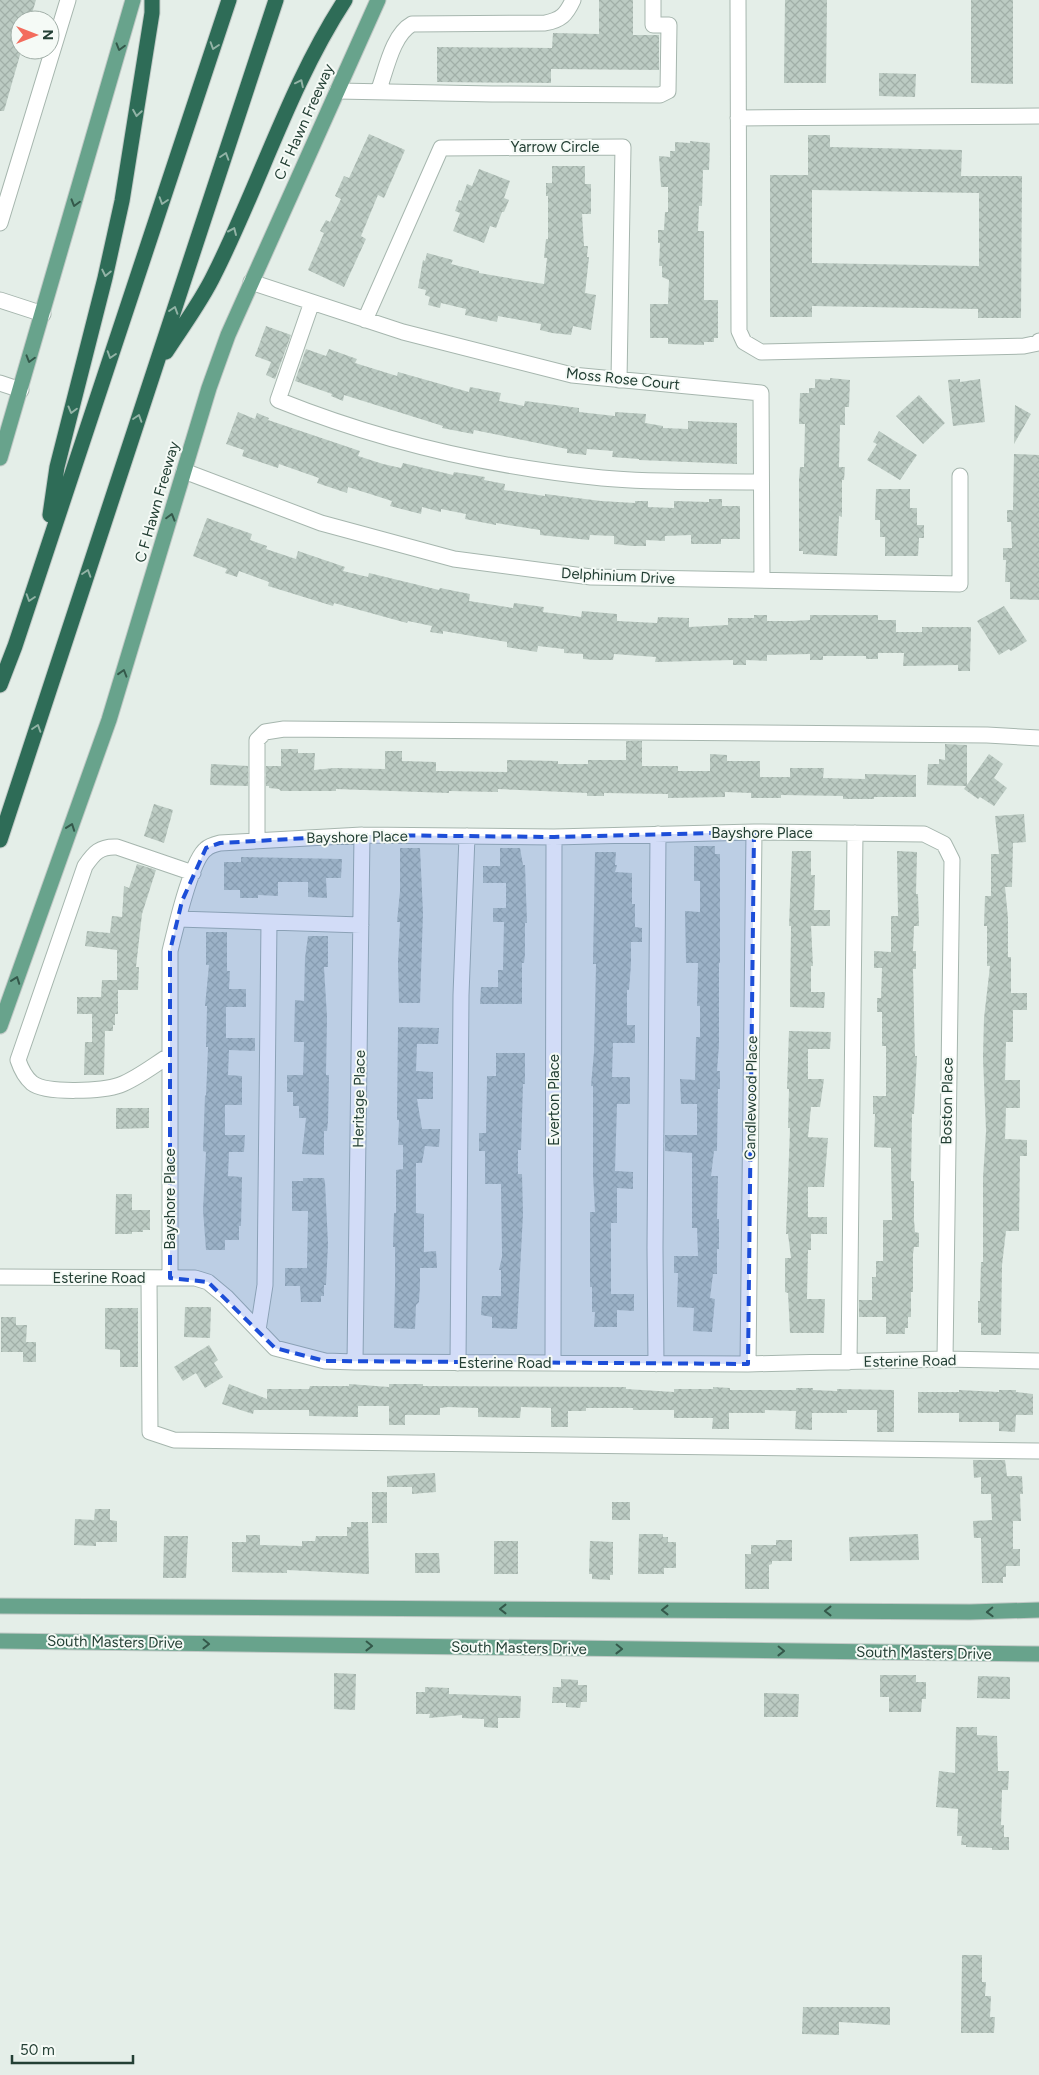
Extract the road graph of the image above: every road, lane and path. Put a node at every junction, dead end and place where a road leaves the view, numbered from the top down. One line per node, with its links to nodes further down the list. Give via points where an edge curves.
1 (68, 0): 15 (street)
2 (133, 0): 19 (main road, one-way to 19)
3 (152, 0): 30 (highway, one-way to 30, via 122,201 57,468)
4 (229, 0): 30 (highway, one-way to 30)
5 (276, 0): 22 (highway, one-way to 5)
6 (345, 0): 22 (highway, one-way to 6, via 214,276 294,94)
7 (378, 0): 11 (main road, C F Hawn Freeway)
8 (573, 0): 12 (street, via 558,20 545,23 412,24 403,29 396,40)
9 (654, 0): 12 (street, via 653,25 669,25 668,91 660,95)
10 (738, 0): 14 (street)
11 (337, 91): 12 (street); 16 (main road, C F Hawn Freeway)
12 (378, 92)
13 (1039, 116): 14 (street)
14 (738, 118): 21 (street, via 739,331 744,342 761,352 1024,346)
15 (0, 223)
16 (252, 282): 18 (street, Moss Rose Court); 27 (main road, C F Hawn Freeway, via 228,335)
17 (0, 300): 19 (street)
18 (312, 302): 20 (street, Moss Rose Court); 29 (street, via 278,400 314,415 431,449 541,470 602,478)
19 (43, 314): 25 (main road, one-way to 25)
20 (365, 320): 23 (street, Moss Rose Court, via 572,375); 23 (street, Yarrow Circle, via 441,148 624,147)
21 (1039, 341)
22 (153, 373): 40 (highway, one-way to 22)
23 (619, 380): 29 (street, Moss Rose Court, via 761,393)
24 (0, 383): 25 (street)
25 (21, 390): 26 (main road)
26 (0, 458)
27 (184, 471): 31 (street, Delphinium Drive, via 320,523 454,559 591,577); 47 (main road, C F Hawn Freeway, one-way to 27, via 108,720)
28 (960, 476): 31 (street, Delphinium Drive, via 960,584)
29 (761, 482): 31 (street, Moss Rose Court)
30 (45, 552): 32 (highway, one-way to 32)
31 (762, 580)
32 (0, 685)
33 (1039, 738): 41 (street, via 284,729 265,732 257,740)
34 (754, 832): 35 (street, Bayshore Place); 36 (street, Bayshore Place); 60 (street, Candlewood Place)
35 (855, 833): 42 (street, Bayshore Place, via 924,834); 56 (street)
36 (658, 834): 39 (street, Bayshore Place); 59 (street)
37 (362, 835): 38 (street, Bayshore Place); 41 (street, Bayshore Place); 46 (street, Heritage Place)
38 (467, 836): 39 (street, Bayshore Place); 57 (street, via 461,995)
39 (554, 837): 58 (street, Everton Place)
40 (0, 840)
41 (257, 841): 43 (street, Bayshore Place, via 220,843 206,848)
42 (944, 844): 53 (street, Boston Place, via 952,860)
43 (193, 873): 44 (street, Bayshore Place); 48 (street, via 117,847 108,846 93,854 85,866 18,1060 22,1071 38,1086 102,1090 130,1080)
44 (178, 919): 45 (street); 48 (street, Bayshore Place, via 170,951)
45 (269, 922): 46 (street); 52 (street, via 266,1285)
46 (361, 925): 55 (street, Heritage Place)
47 (0, 1026)
48 (170, 1056): 51 (street, Bayshore Place)
49 (0, 1277): 50 (street, Esterine Road)
50 (149, 1278): 51 (street, Esterine Road); 61 (street, via 150,1432 174,1440)
51 (170, 1278): 52 (street, Esterine Road, via 195,1278 208,1282)
52 (258, 1330): 55 (street, Esterine Road, via 275,1348 325,1361)
53 (945, 1359): 54 (street, Esterine Road); 56 (street, Esterine Road)
54 (1039, 1361)
55 (356, 1362): 57 (street, Esterine Road)
56 (849, 1362): 60 (street, Esterine Road)
57 (458, 1363): 58 (street, Esterine Road)
58 (553, 1363): 59 (street, Esterine Road)
59 (656, 1364): 60 (street, Esterine Road)
60 (748, 1364)
61 (1039, 1451)
62 (0, 1606): 63 (main road, one-way to 62)
63 (1039, 1610)
64 (0, 1641): 65 (main road, South Masters Drive, one-way to 65)
65 (1039, 1654)

